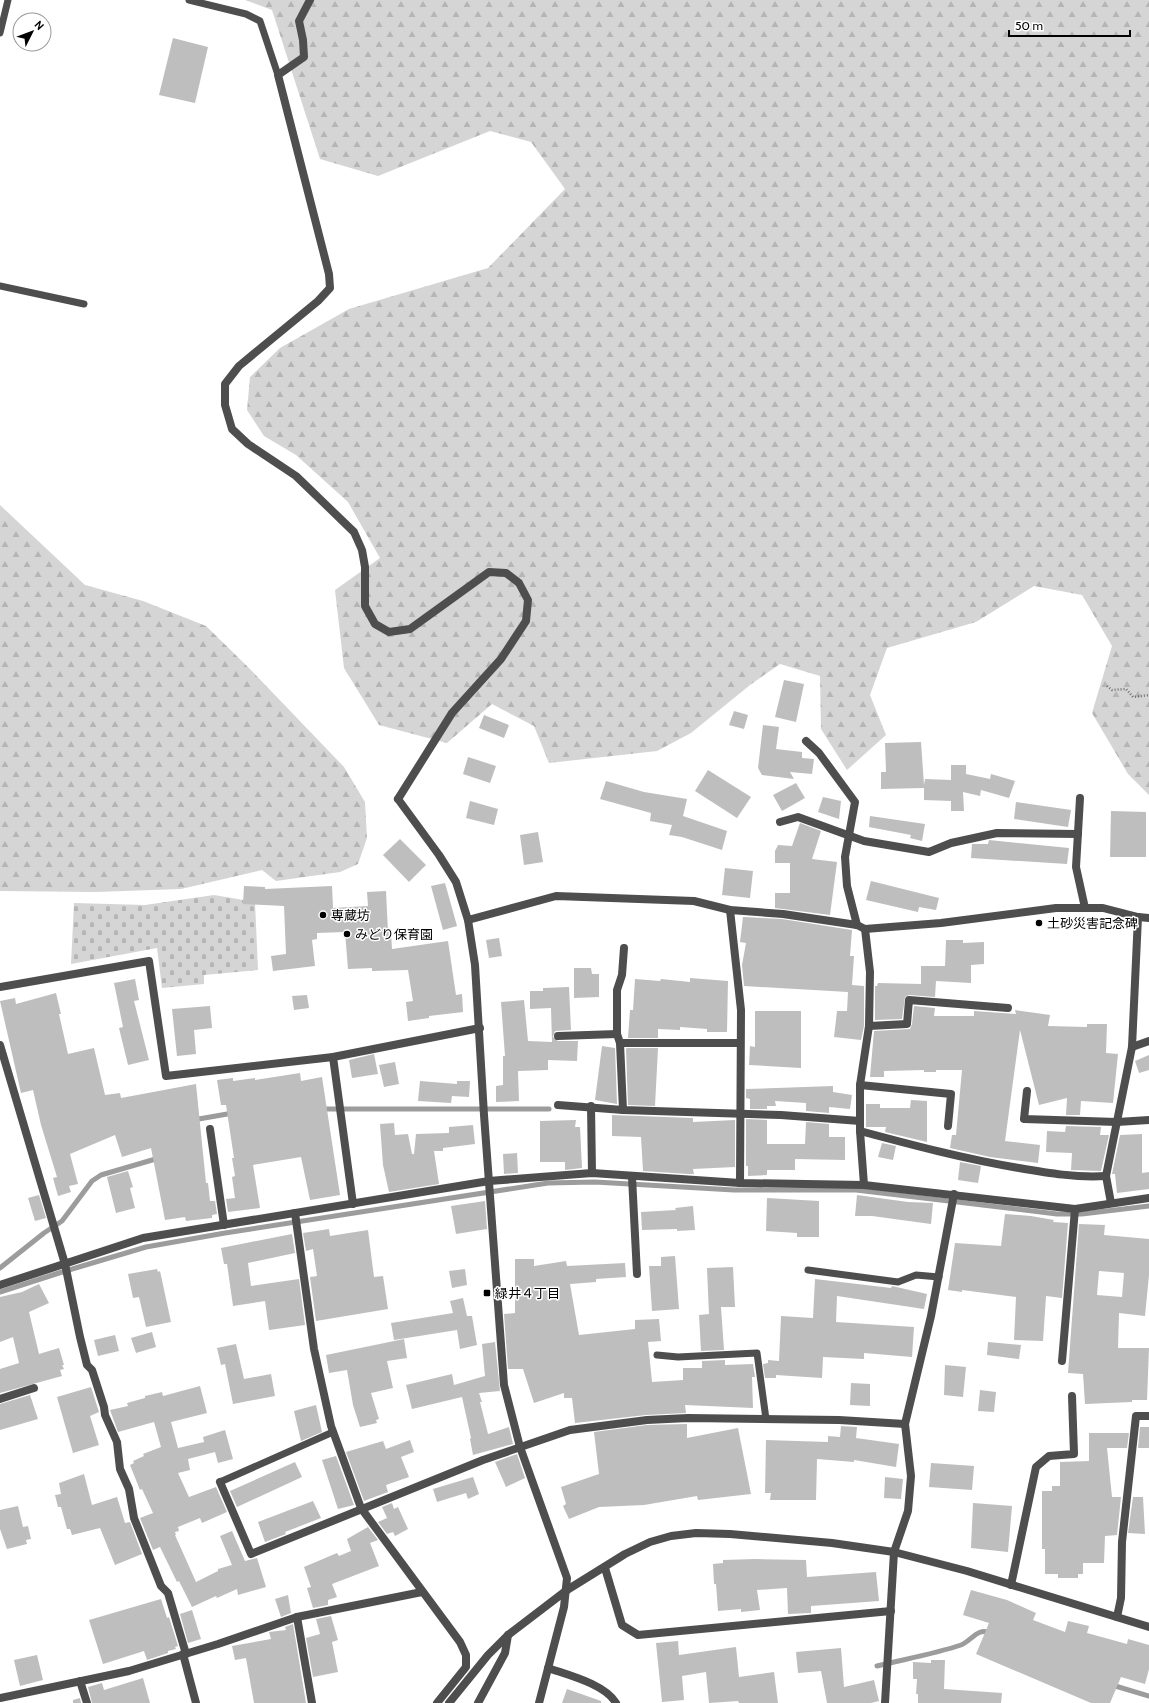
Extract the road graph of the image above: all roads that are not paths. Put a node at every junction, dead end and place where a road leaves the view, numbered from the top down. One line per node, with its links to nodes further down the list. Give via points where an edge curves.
1 (8, 0): 4 (lane)
2 (189, 0): 5 (lane, via 260,20)
3 (310, 0): 5 (street, via 299,21 304,58)
4 (0, 33)
5 (278, 75): 17 (street, via 329,274 330,288 318,301 239,366 225,384 225,405 232,429 248,444 296,476 354,532 362,550 365,567 365,606 375,624 389,632 410,629 489,572 506,573 519,583 528,600 526,621 501,658 452,713 398,799 456,882)
6 (0, 286): 7 (lane)
7 (84, 304)
8 (806, 740): 12 (street, via 819,753 855,802)
9 (1080, 798): 11 (street)
10 (780, 822): 12 (street, via 798,817)
11 (1078, 834): 12 (street, via 998,833 951,843 929,852); 13 (street, via 1076,867)
12 (848, 835): 18 (street, via 845,857 847,886)
13 (1085, 908): 15 (street, via 1103,908); 18 (street, via 1056,908 964,921)
14 (730, 910): 17 (street, via 694,901 556,896); 18 (street, via 783,914); 28 (street, via 741,1010)
15 (1138, 917): 16 (street); 30 (street)
16 (1149, 918)
17 (468, 920): 23 (street, via 475,964)
18 (861, 927): 22 (street, via 870,972)
19 (624, 948): 24 (street, via 622,975 617,990)
20 (0, 987): 31 (street, via 148,961 166,1076)
21 (1008, 1008): 22 (street, via 909,1000 907,1024)
22 (869, 1026): 32 (street)
23 (480, 1028): 31 (street); 47 (street)
24 (617, 1034): 25 (street); 27 (street)
25 (558, 1036)
26 (1149, 1041): 30 (street)
27 (620, 1043): 28 (street); 36 (street)
28 (740, 1043): 37 (street)
29 (0, 1045): 57 (street)
30 (1132, 1047): 40 (street)
31 (333, 1057): 53 (street)
32 (860, 1085): 39 (street); 41 (street, via 951,1094)
33 (1027, 1091): 40 (street, via 1024,1119)
34 (558, 1105): 35 (street)
35 (591, 1106): 36 (street); 44 (street)
36 (623, 1110): 37 (street)
37 (740, 1114): 39 (street); 48 (street)
38 (1149, 1120): 40 (street)
39 (860, 1121): 43 (street)
40 (1116, 1122): 45 (street)
41 (948, 1126)
42 (210, 1129): 56 (street)
43 (860, 1131): 45 (street, via 985,1162 1085,1178); 49 (street)
44 (592, 1173): 46 (street); 47 (street)
45 (1106, 1176): 52 (street)
46 (632, 1177): 48 (street); 59 (street)
47 (489, 1181): 53 (street); 71 (street, via 504,1385)
48 (740, 1183): 49 (street)
49 (864, 1185): 50 (street)
50 (954, 1194): 54 (street); 60 (street)
51 (1149, 1198): 52 (street)
52 (1111, 1203): 54 (street)
53 (353, 1204): 55 (street)
54 (1075, 1209): 63 (street)
55 (295, 1213): 56 (street); 70 (street, via 314,1349)
56 (224, 1225): 57 (street, via 143,1238)
57 (65, 1264): 61 (street); 84 (street, via 80,1337 105,1415 117,1442 120,1469 129,1489 134,1518 161,1586 168,1594)
58 (808, 1270): 60 (lane, via 898,1282 916,1275)
59 (636, 1274)
60 (939, 1277): 69 (street)
61 (0, 1284)
62 (657, 1355): 68 (lane, via 678,1357 757,1353)
63 (1062, 1361)
64 (34, 1388): 66 (street)
65 (1072, 1396): 76 (street, via 1074,1454 1049,1456 1036,1466)
66 (0, 1399)
67 (1149, 1416): 80 (street, via 1136,1416 1122,1542)
68 (766, 1419): 69 (street); 71 (street, via 647,1420 570,1430)
69 (905, 1424): 74 (street, via 911,1476 908,1511)
70 (333, 1432): 72 (lane); 73 (street)
71 (520, 1447): 73 (street); 77 (street, via 567,1578)
72 (220, 1482): 73 (street, via 251,1554)
73 (361, 1508): 78 (street)
74 (894, 1552): 75 (street, via 798,1540 696,1533 650,1542 625,1554); 76 (street); 79 (street)
75 (605, 1568): 77 (street); 79 (street, via 622,1625 638,1635)
76 (1011, 1585): 80 (street)
77 (567, 1590): 83 (street); 85 (street)
78 (422, 1592): 81 (street); 92 (street, via 460,1642 466,1655 466,1667)
79 (891, 1611): 88 (street)
80 (1118, 1617): 82 (street)
81 (297, 1618): 84 (street); 91 (street)
82 (1149, 1627)
83 (508, 1635): 93 (street); 94 (street, via 505,1653)
84 (184, 1654): 86 (street, via 129,1671); 90 (street)
85 (548, 1668): 95 (street); 96 (street, via 601,1689)
86 (80, 1681): 87 (street); 89 (street)
87 (0, 1698)
88 (884, 1702)
89 (86, 1703)
90 (196, 1703)
91 (312, 1703)
92 (437, 1703)
93 (449, 1703)
94 (478, 1703)
95 (539, 1703)
96 (616, 1703)

